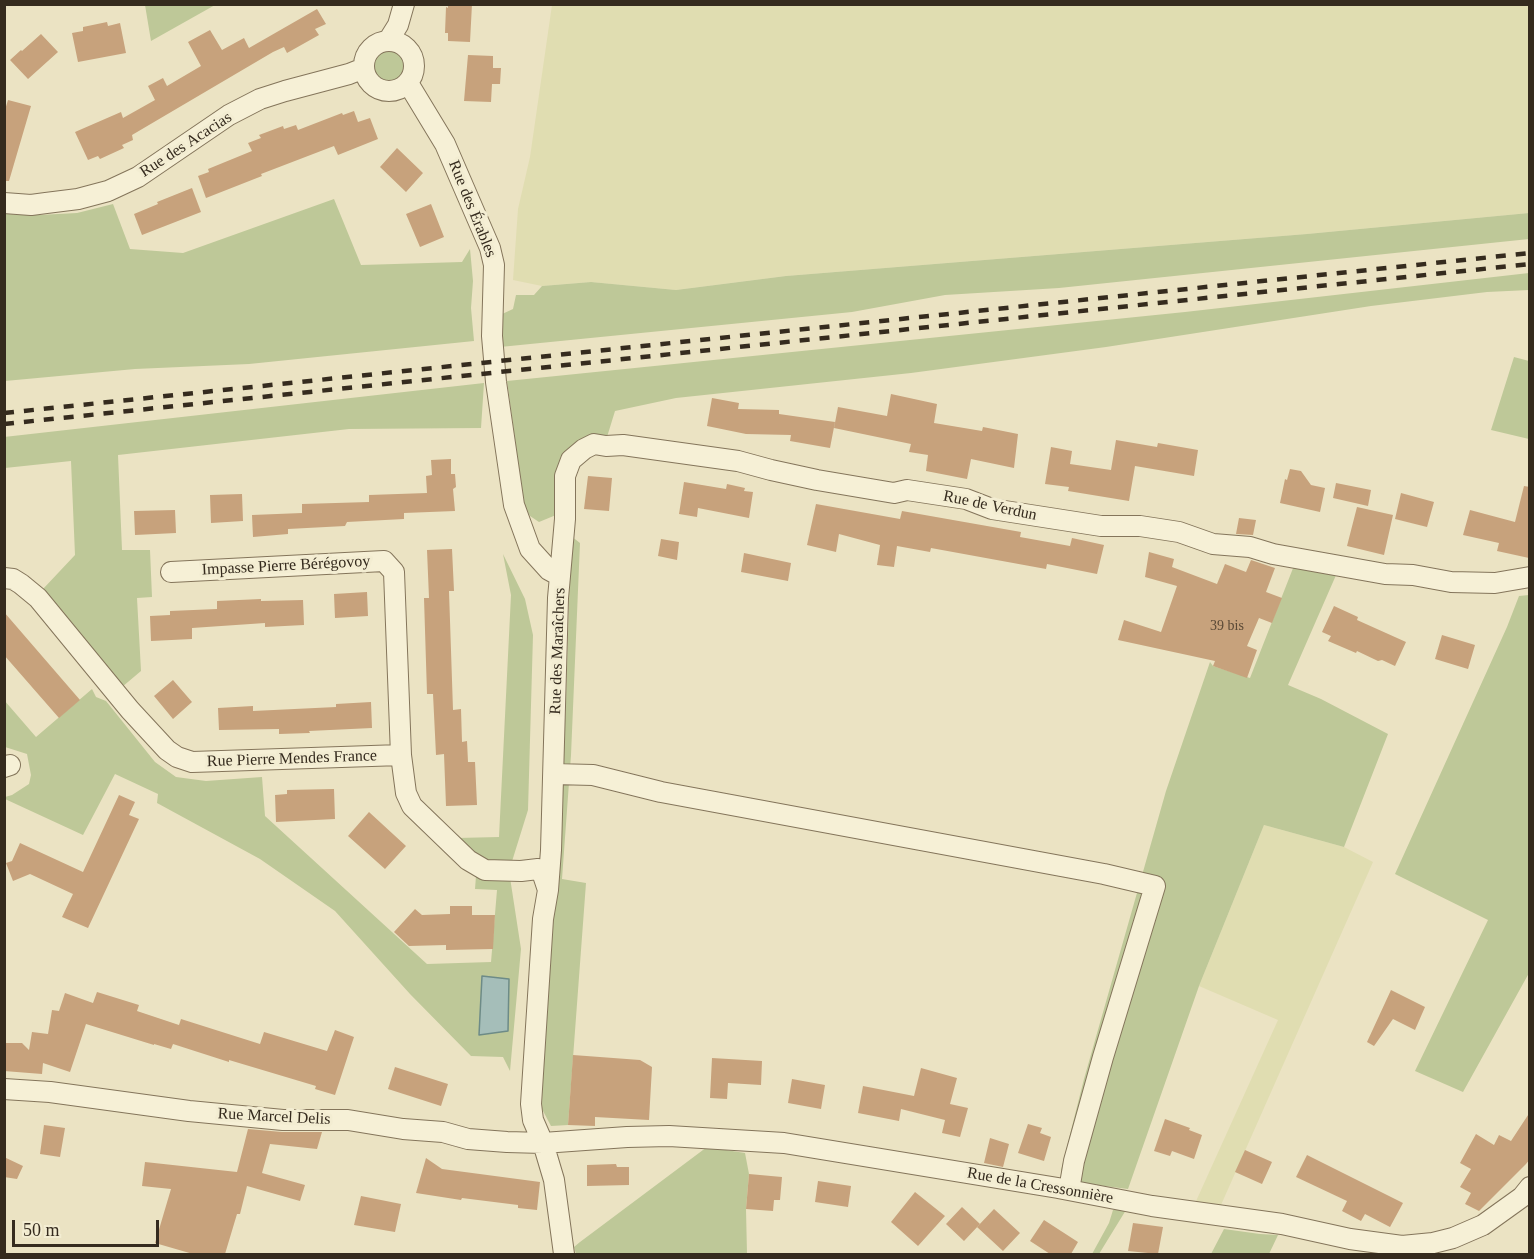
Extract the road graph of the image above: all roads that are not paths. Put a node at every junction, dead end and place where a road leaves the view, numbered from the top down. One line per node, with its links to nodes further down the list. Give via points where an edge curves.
1 (404, 4): 2 (street)
2 (388, 41): 3 (street, via 370,49); 4 (street, via 411,52 415,65)
3 (364, 68): 4 (street, via 372,86 384,92 397,91); 5 (street, Rue des Acacias, via 260,99 229,115 138,177 108,190 78,199)
4 (408, 83): 6 (street, Rue des Érables, via 445,144 490,248 494,265 492,336)
5 (4, 203)
6 (496, 382): 8 (street, Rue des Maraîchers, via 521,529 530,549)
7 (171, 572): 11 (street, Impasse Pierre Bérégovoy, via 384,561 394,573)
8 (560, 576): 9 (street, Rue de Verdun, via 565,476 571,460 594,444 623,444 738,461 894,493 907,490 966,499 992,509 1101,526 1179,532 1213,544 1385,574 1495,583); 12 (street, Rue des Maraîchers)
9 (1530, 577)
10 (4, 578): 11 (street, Rue Pierre Mendes France, via 13,579 38,598 130,710 177,757 192,762)
11 (401, 755): 13 (street, Rue Pierre Mendes France, via 406,793 412,806 478,868)
12 (553, 784): 13 (street, Rue des Maraîchers); 14 (street, Rue des Maraîchers); 18 (street, via 592,775 661,792 1155,886 1100,1069)
13 (529, 870): 14 (street, via 543,875); 15 (street, Rue des Maraîchers)
14 (548, 890): 15 (street, Rue des Maraîchers)
15 (543, 919): 17 (street, Rue des Maraîchers, via 531,1104)
16 (4, 1089): 17 (street, Rue Marcel Delis, via 189,1111 283,1120 348,1120 468,1138)
17 (543, 1143): 18 (street, Rue de la Cressonnière, via 669,1136 784,1143); 20 (street, Rue des Maraîchers, via 554,1180)
18 (1069, 1190): 19 (street, Rue de la Cressonnière, via 1402,1246 1453,1238 1483,1225)
19 (1527, 1193)
20 (564, 1254)

